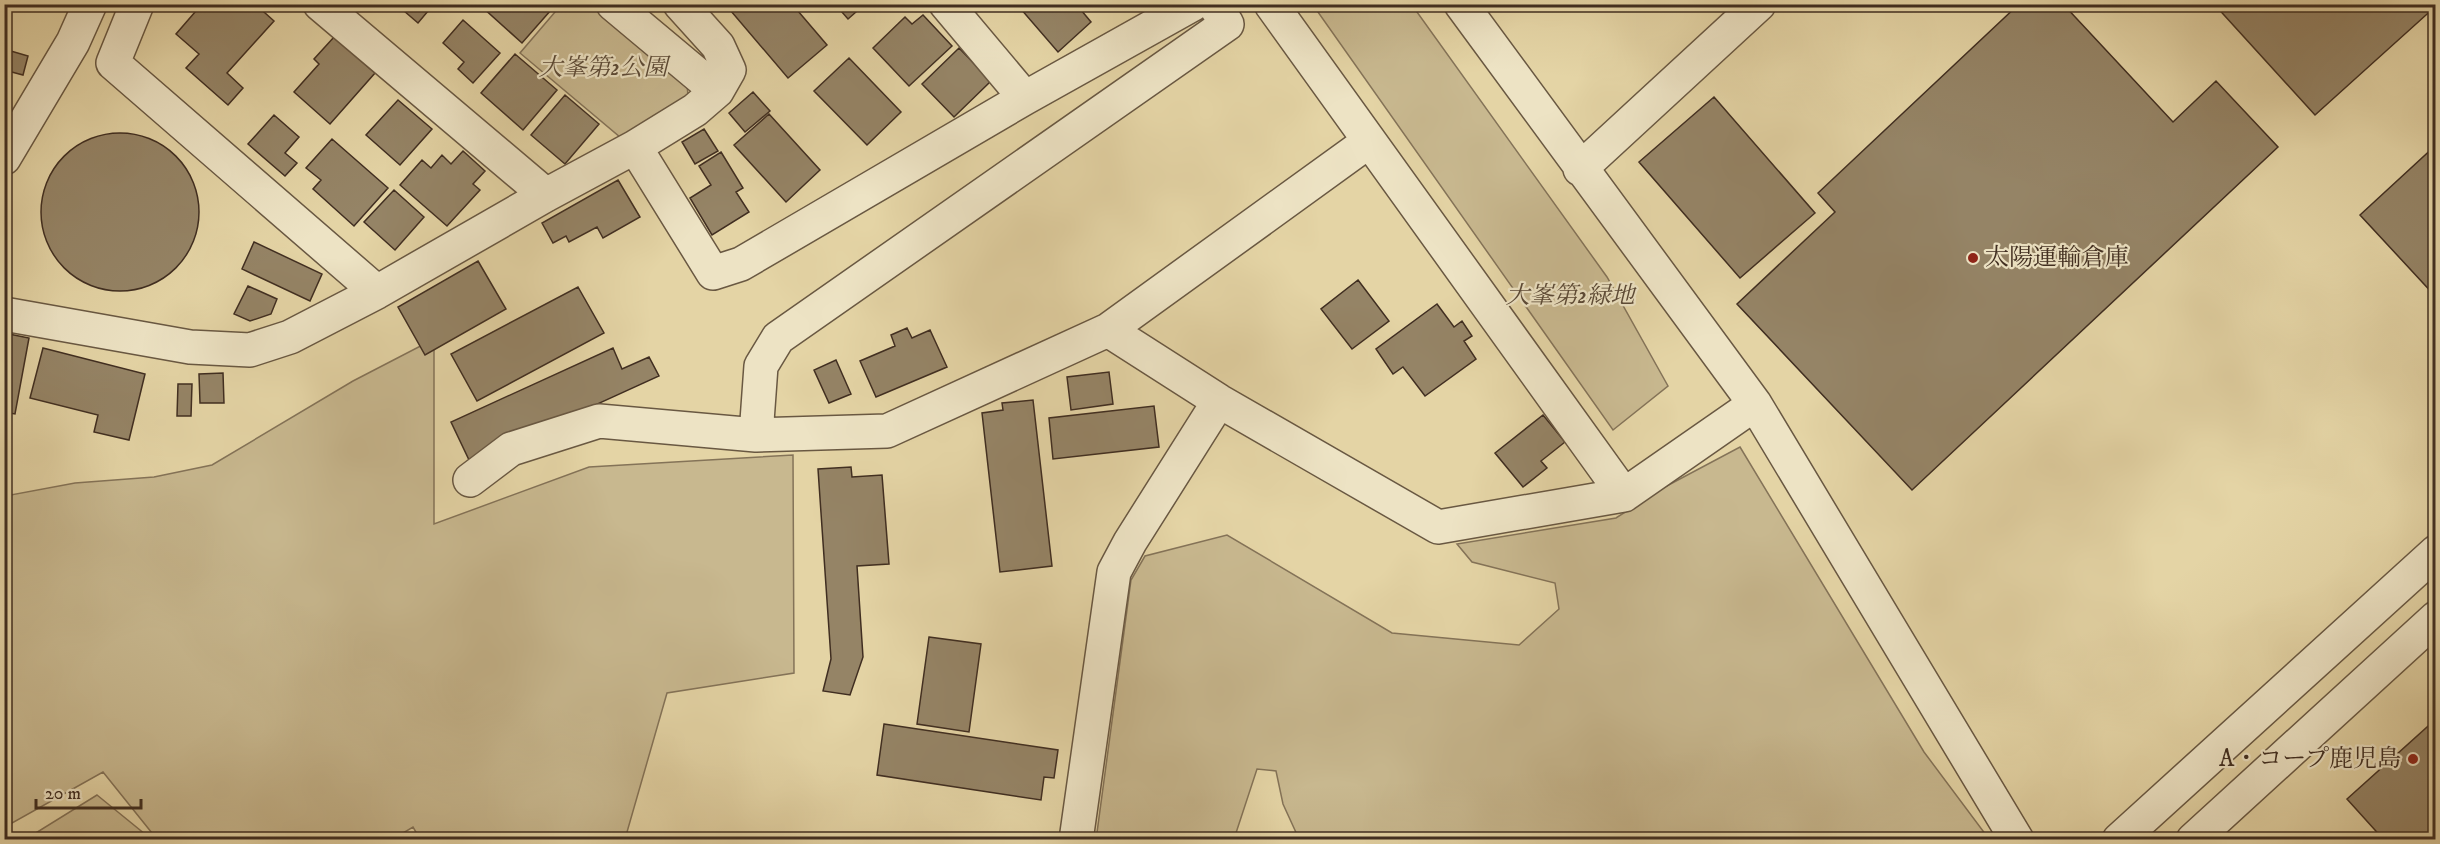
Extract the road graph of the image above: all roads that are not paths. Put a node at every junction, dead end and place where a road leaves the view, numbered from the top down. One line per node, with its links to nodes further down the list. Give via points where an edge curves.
1 (90, 4): 16 (street, via 73,42)
2 (137, 4): 19 (street, via 113,63)
3 (320, 4): 18 (street)
4 (613, 4): 12 (street)
5 (680, 4): 12 (street, via 718,46 729,70)
6 (946, 4): 13 (street)
7 (1193, 4): 13 (street)
8 (1214, 4): 24 (street, via 1227,24 778,338 761,366)
9 (1271, 4): 14 (street)
10 (1461, 4): 17 (street)
11 (1759, 4): 17 (street)
12 (717, 92): 15 (street)
13 (1025, 98): 15 (street, via 741,264 713,273)
14 (1368, 142): 21 (street); 26 (street)
15 (635, 147): 18 (street)
16 (4, 158)
17 (1580, 169): 23 (street)
18 (546, 195): 19 (street)
19 (378, 292): 20 (street, via 290,337 250,350 190,347)
20 (4, 314)
21 (1107, 330): 22 (street); 24 (street, via 887,431)
22 (1219, 401): 26 (street, via 1438,527); 29 (street, via 1114,572)
23 (1755, 404): 26 (street); 30 (street)
24 (756, 435): 25 (street, via 600,421 511,449)
25 (470, 480)
26 (1624, 495)
27 (2436, 552): 31 (street)
28 (2436, 618): 32 (street)
29 (1076, 840)
30 (2018, 840)
31 (2119, 840)
32 (2193, 840)

